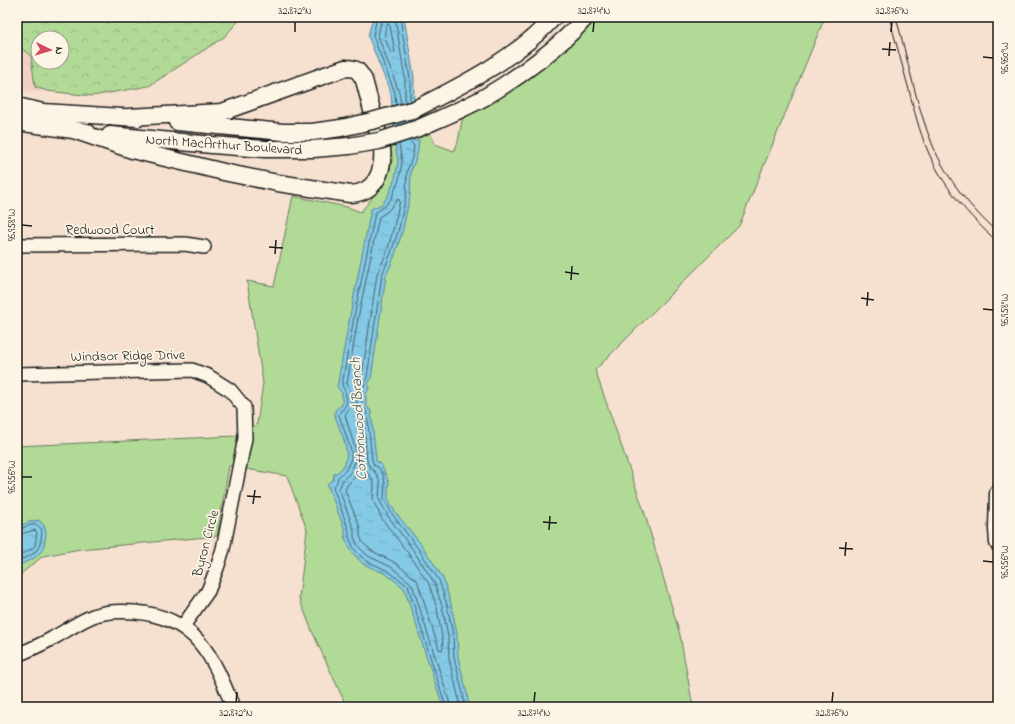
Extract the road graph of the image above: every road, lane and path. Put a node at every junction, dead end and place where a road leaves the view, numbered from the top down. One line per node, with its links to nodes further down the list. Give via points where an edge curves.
1 (554, 17): 4 (main road, North MacArthur Boulevard, bridge, via 543,30 512,54 448,93 415,108 372,121 312,132 283,132)
2 (586, 17): 6 (main road, North MacArthur Boulevard, bridge, via 556,47 485,97 419,128 378,141 313,150 265,149)
3 (17, 106): 4 (main road, North MacArthur Boulevard, via 43,112)
4 (128, 117): 6 (main road, via 222,112 345,68 352,68 358,71 364,80 382,148 381,169 371,187 358,194 350,194 221,171 132,150)
5 (17, 122): 6 (main road, North MacArthur Boulevard)
6 (76, 131)
7 (17, 246): 8 (street, Redwood Court, via 185,244)
8 (204, 247)
9 (17, 374): 10 (street, Windsor Ridge Drive, via 192,370 208,376 230,390 244,407)
10 (245, 438): 13 (street, Byron Circle, via 217,568 208,591)
11 (998, 493): 12 (main road)
12 (998, 543)
13 (183, 626): 14 (street, via 150,613 113,612 95,615 78,622 43,644); 15 (street, via 207,650)
14 (17, 655)
15 (233, 707)

